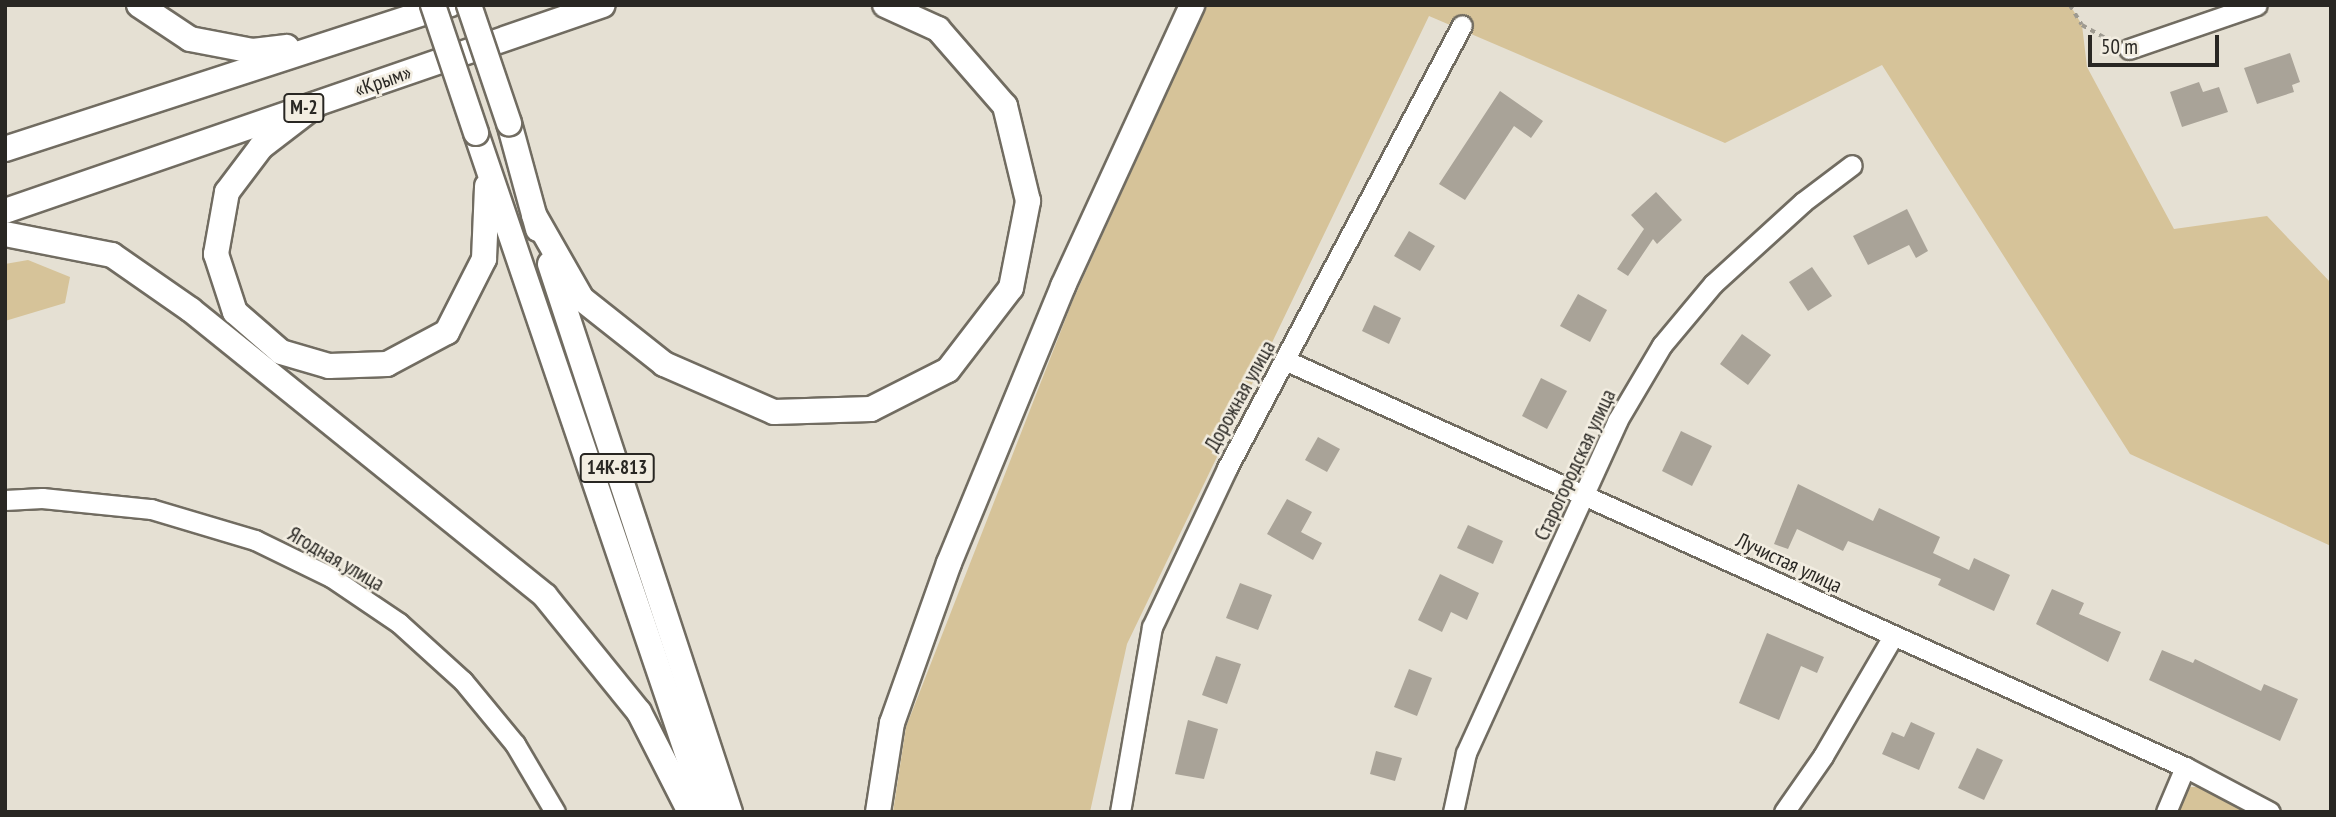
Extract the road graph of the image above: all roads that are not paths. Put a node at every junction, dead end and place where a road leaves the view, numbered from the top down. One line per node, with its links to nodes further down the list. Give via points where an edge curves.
1 (139, 5): 10 (main road, via 190,39 253,51)
2 (433, 5): 15 (main road, 14К-813, bridge)
3 (449, 5): 10 (main road)
4 (469, 5): 17 (main road, 14К-813, bridge, via 509,122)
5 (603, 5): 12 (main road, «Крым» / М-2)
6 (885, 5): 17 (main road, via 938,29 1005,106 1028,201 1011,288 948,370 871,409 774,412 664,364 582,299)
7 (1192, 5): 28 (main road, via 1063,286 949,563 892,723)
8 (2257, 5): 11 (street)
9 (1462, 25): 19 (street, Дорожная улица)
10 (333, 43): 13 (main road)
11 (2129, 49)
12 (317, 104): 15 (main road, via 261,146 227,192 216,254 235,312 281,352 329,366 387,364 447,332 484,259); 16 (main road, «Крым» / М-2)
13 (5, 149)
14 (1852, 165): 20 (street, Старогородская улица, via 1803,202 1713,284 1662,345 1617,421)
15 (488, 171): 26 (main road, 14К-813)
16 (5, 211)
17 (534, 215): 27 (main road, 14К-813)
18 (5, 234): 25 (main road, via 112,256 191,310 545,596 639,712)
19 (1287, 361): 20 (street, Лучистая улица); 29 (street, Дорожная улица, via 1227,468 1152,627)
20 (1586, 494): 22 (street, Лучистая улица); 30 (street, Старогородская улица, via 1466,752)
21 (5, 500): 24 (street, Ягодная улица, via 41,498 151,509 255,540 331,577 399,623 463,681 515,744)
22 (1893, 636): 23 (street, Лучистая улица); 31 (street)
23 (2185, 767): 32 (street); 33 (street, Лучистая улица)
24 (555, 812)
25 (690, 812)
26 (707, 812)
27 (730, 812)
28 (878, 812)
29 (1119, 812)
30 (1452, 812)
31 (1784, 812)
32 (2166, 812)
33 (2270, 812)

